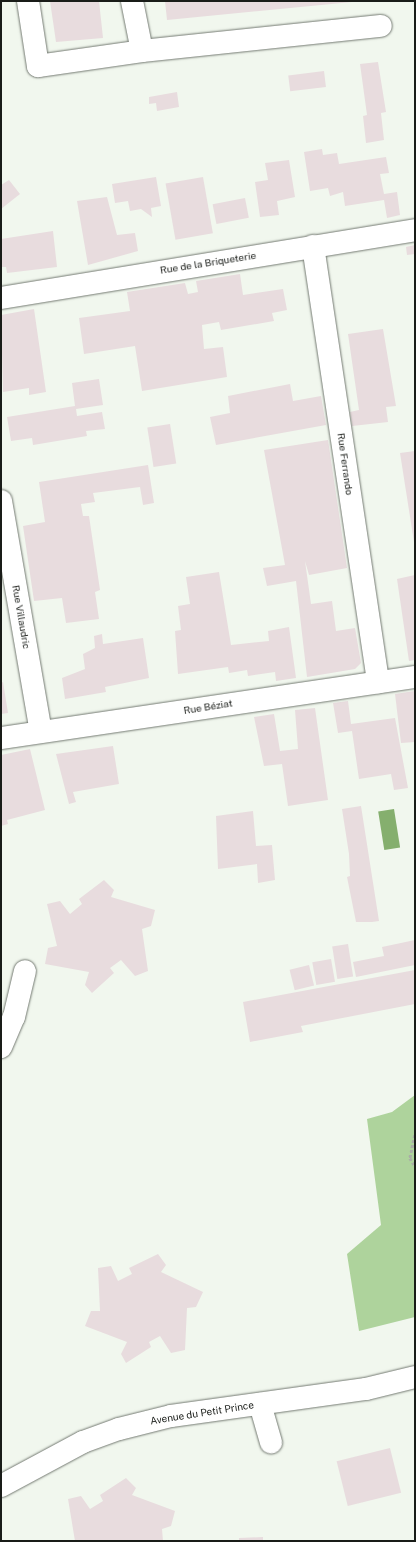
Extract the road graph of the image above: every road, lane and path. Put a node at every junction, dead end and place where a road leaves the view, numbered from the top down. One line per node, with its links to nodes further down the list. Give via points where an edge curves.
1 (28, 1): 4 (street, via 38,66)
2 (132, 1): 4 (street)
3 (381, 26): 4 (street)
4 (142, 51)
5 (415, 230): 6 (street, Rue de la Briqueterie)
6 (313, 246): 7 (street, Rue de la Briqueterie); 10 (street, Rue Ferrando)
7 (1, 298)
8 (1, 501): 11 (street, Rue Villaudric)
9 (415, 677): 10 (street, Rue Béziat)
10 (378, 682): 11 (street, Rue Béziat)
11 (41, 732): 12 (street, Rue Béziat)
12 (1, 738)
13 (25, 971): 14 (street, via 14,1017)
14 (1, 1047)
15 (415, 1135): 16 (path, via 410,1158)
16 (415, 1166)
17 (415, 1377): 18 (street, Avenue du Petit Prince, via 318,1397)
18 (260, 1404): 19 (street); 20 (street, Avenue du Petit Prince, via 171,1416 119,1429 83,1442)
19 (271, 1442)
20 (1, 1486)

